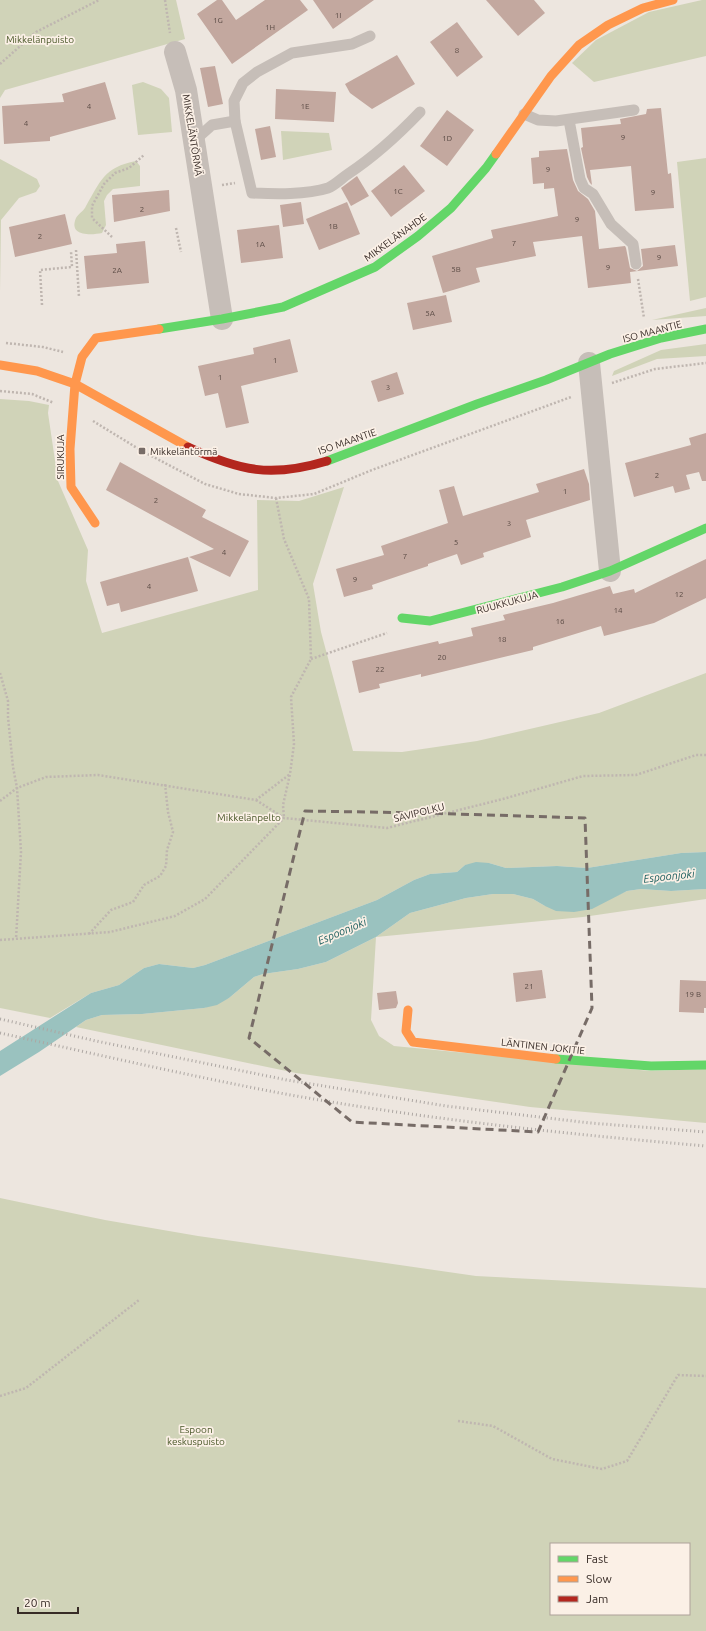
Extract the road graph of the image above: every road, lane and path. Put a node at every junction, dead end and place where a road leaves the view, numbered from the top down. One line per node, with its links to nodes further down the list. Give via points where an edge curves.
1 (99, 0): 6 (path, via 36,32)
2 (165, 0): 5 (path)
3 (673, 0): 9 (street, MIKKELÄNAHDE, via 643,8 608,25 579,45 551,76)
4 (370, 36): 11 (lane, via 352,44 292,53 258,72 243,83 234,101)
5 (175, 52): 12 (street, MIKKELÄNTÖRMÄ, via 186,90)
6 (0, 64)
7 (634, 110): 10 (lane)
8 (420, 112): 14 (lane, via 393,140 329,188 302,192 252,193)
9 (524, 114): 10 (lane, via 538,120); 25 (street, MIKKELÄNAHDE, via 486,168 451,208 375,267 283,307)
10 (569, 120): 21 (lane, via 584,188 593,194 611,224 632,244)
11 (235, 121): 12 (lane, via 212,125); 14 (lane)
12 (194, 141): 15 (street, MIKKELÄNTÖRMÄ)
13 (144, 155): 17 (path, via 129,168 115,173 104,184 92,206 92,218)
14 (249, 181): 15 (path)
15 (201, 187): 25 (street, MIKKELÄNTÖRMÄ)
16 (176, 228): 20 (path)
17 (112, 237)
18 (76, 250): 22 (path)
19 (72, 251): 23 (path, via 72,267 40,270)
20 (181, 252)
21 (636, 264): 24 (path)
22 (79, 297)
23 (42, 305)
24 (644, 318)
25 (222, 319): 31 (street, MIKKELÄNAHDE, via 96,338 82,357)
26 (706, 329): 29 (street, ISO MAANTIE, via 661,338)
27 (0, 342): 28 (path)
28 (43, 347)
29 (589, 363): 31 (street, ISO MAANTIE, via 342,456 303,468 273,471 244,468 216,460); 35 (street)
30 (0, 365): 31 (street, ISO MAANTIE, via 37,371)
31 (74, 384): 33 (street, SIRUKUJA, via 70,449 71,487)
32 (276, 498): 38 (path, via 284,539 309,599)
33 (95, 523)
34 (706, 528): 35 (street, RUUKKUKUJA)
35 (610, 571): 36 (street, RUUKKUKUJA, via 562,587 430,621)
36 (402, 618)
37 (387, 633): 38 (path)
38 (311, 659): 41 (path, via 291,697 294,744)
39 (0, 673): 43 (path, via 8,701)
40 (706, 755): 46 (path, SAVIPOLKU, via 696,755 636,775 583,776 387,828)
41 (290, 774): 44 (path); 46 (path, via 283,805)
42 (165, 784): 43 (path, via 98,775 46,778); 44 (path); 47 (path, via 172,832 166,866 160,876 144,885 133,902 111,910)
43 (17, 788): 45 (path); 48 (path, via 21,852)
44 (256, 800): 46 (path)
45 (0, 801)
46 (284, 818): 47 (path, via 205,899 175,916 110,932)
47 (89, 934): 48 (path)
48 (16, 939): 49 (path)
49 (0, 940)
50 (408, 1010): 51 (street, LÄNTINEN JOKITIE, via 406,1035 413,1042 573,1061 651,1066)
51 (706, 1065)
52 (139, 1300): 54 (path, via 26,1388)
53 (706, 1376): 55 (path, via 678,1375 627,1461 602,1469 552,1459 493,1426)
54 (0, 1396)
55 (458, 1421)

